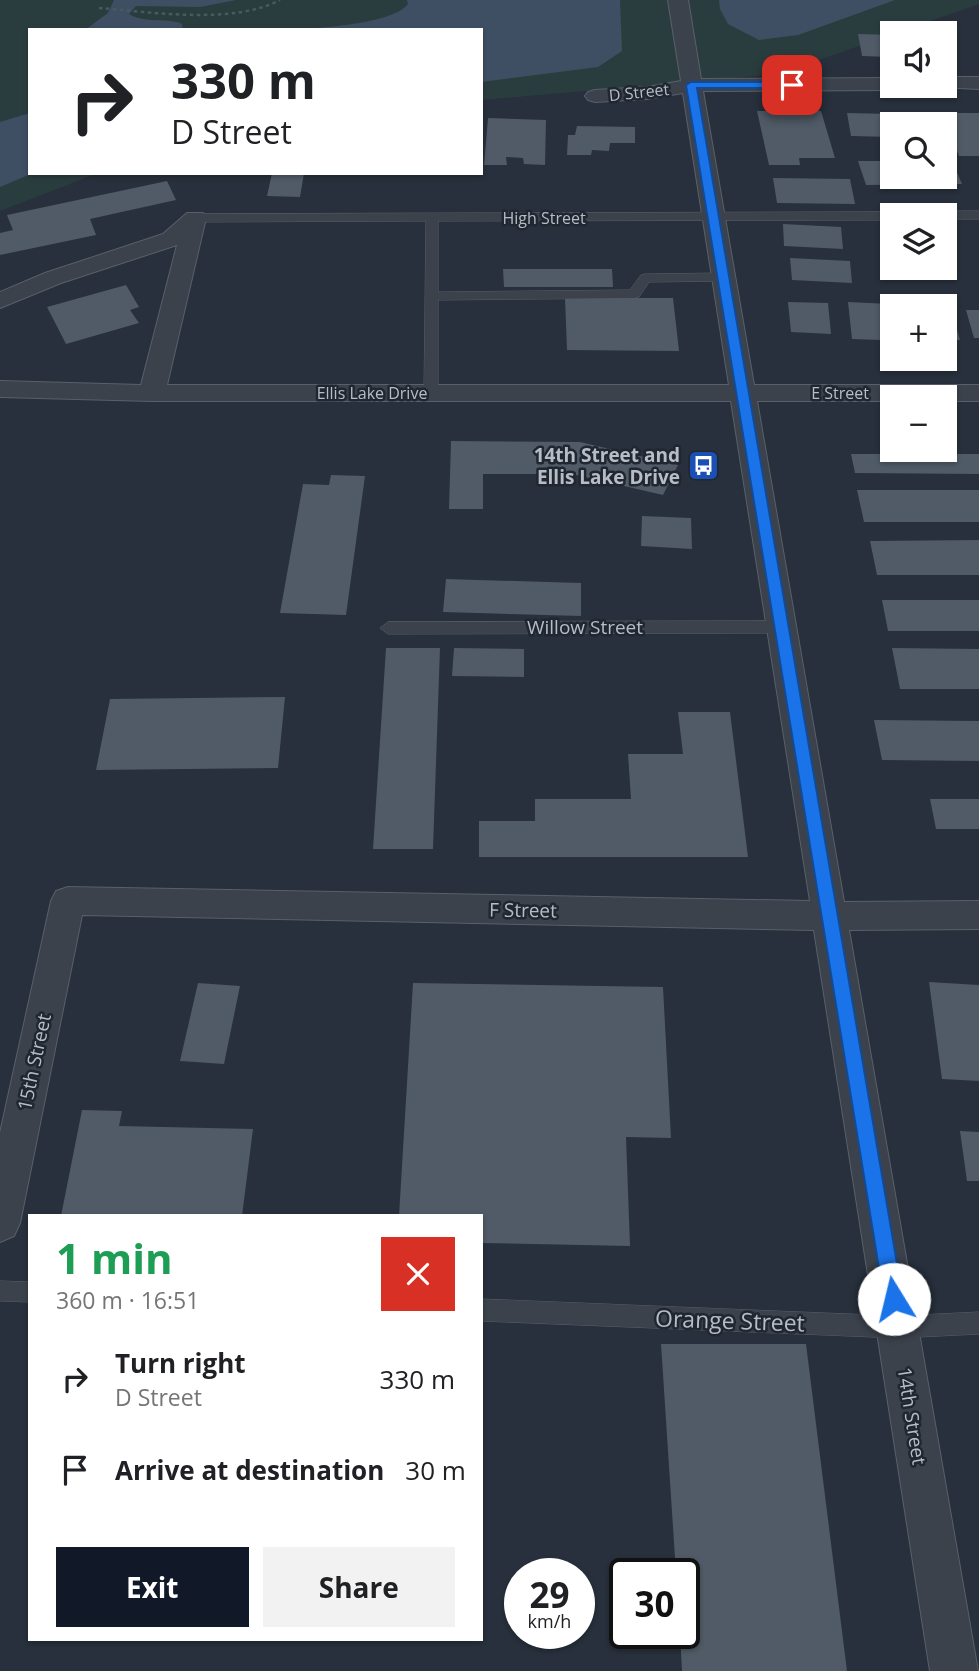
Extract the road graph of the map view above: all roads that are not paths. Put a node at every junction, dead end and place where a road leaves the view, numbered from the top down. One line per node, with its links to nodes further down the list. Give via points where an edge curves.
1 (678, 0): 5 (street, 14th Street)
2 (957, 83): 3 (street)
3 (979, 83)
4 (880, 84): 5 (street, D Street)
5 (691, 85): 6 (street, D Street); 12 (street, 14th Street)
6 (594, 96)
7 (957, 215): 8 (lane)
8 (979, 215)
9 (880, 216): 12 (lane, High Street)
10 (195, 218): 11 (lane, High Street); 15 (street, via 171,239 53,278); 17 (street)
11 (432, 218): 12 (lane, High Street); 14 (lane)
12 (714, 218): 13 (street, 14th Street)
13 (724, 277): 14 (lane, via 645,278 634,294); 20 (street, 14th Street)
14 (432, 296): 18 (lane)
15 (0, 302)
16 (0, 389): 17 (street, Ellis Lake Drive)
17 (152, 393): 18 (street, Ellis Lake Drive)
18 (431, 393): 20 (street, Ellis Lake Drive)
19 (979, 393): 20 (street, E Street)
20 (744, 394): 21 (street, 14th Street)
21 (782, 627): 22 (lane, Willow Street); 25 (street, 14th Street)
22 (388, 628)
23 (68, 901): 25 (street, F Street); 26 (street, 15th Street)
24 (979, 915): 25 (street, F Street)
25 (831, 916): 31 (street, 14th Street)
26 (0, 1223)
27 (0, 1291): 28 (lane)
28 (28, 1292)
29 (483, 1310): 31 (lane, Orange Street)
30 (979, 1323): 31 (lane, Orange Street)
31 (898, 1327): 32 (street, 14th Street)
32 (954, 1671)

